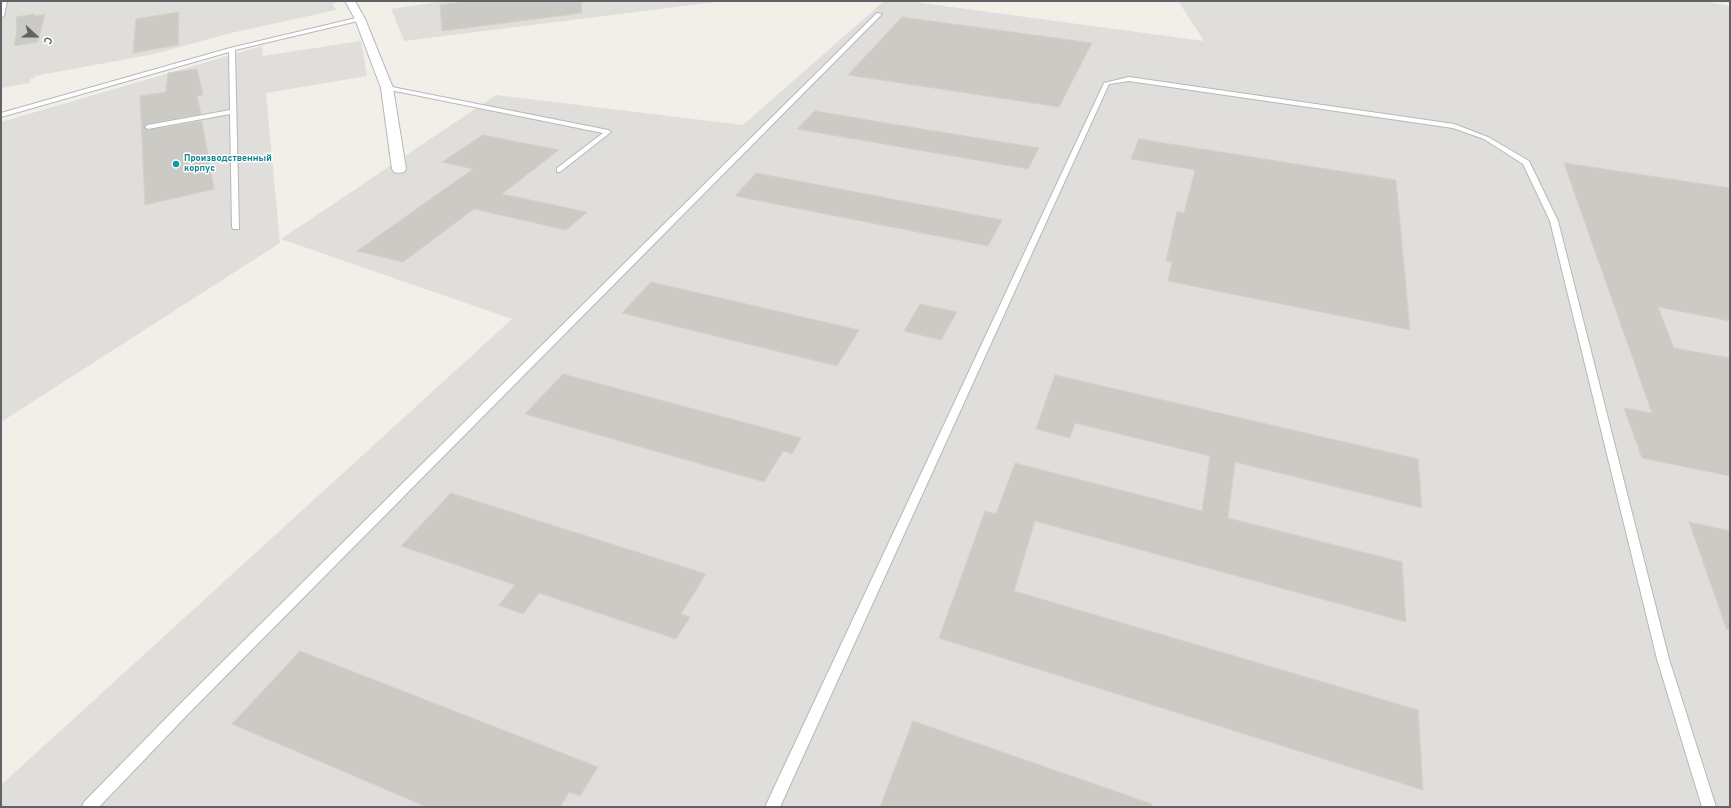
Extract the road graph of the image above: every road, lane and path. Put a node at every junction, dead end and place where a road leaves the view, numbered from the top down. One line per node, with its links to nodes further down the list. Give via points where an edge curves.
1 (4, 1): 4 (lane)
2 (350, 1): 5 (street)
3 (879, 14): 14 (lane, via 184,708)
4 (1, 16)
5 (360, 19): 6 (lane); 7 (street)
6 (232, 49): 8 (lane); 9 (lane)
7 (387, 88): 11 (street); 12 (lane, via 608,132)
8 (234, 111): 10 (lane); 13 (lane)
9 (1, 115)
10 (148, 127)
11 (399, 169)
12 (560, 170)
13 (236, 227)
14 (89, 807)
15 (772, 807): 16 (lane, via 1106,83 1128,79 1454,126 1486,138 1526,163 1554,221 1662,659)
16 (1709, 807)

